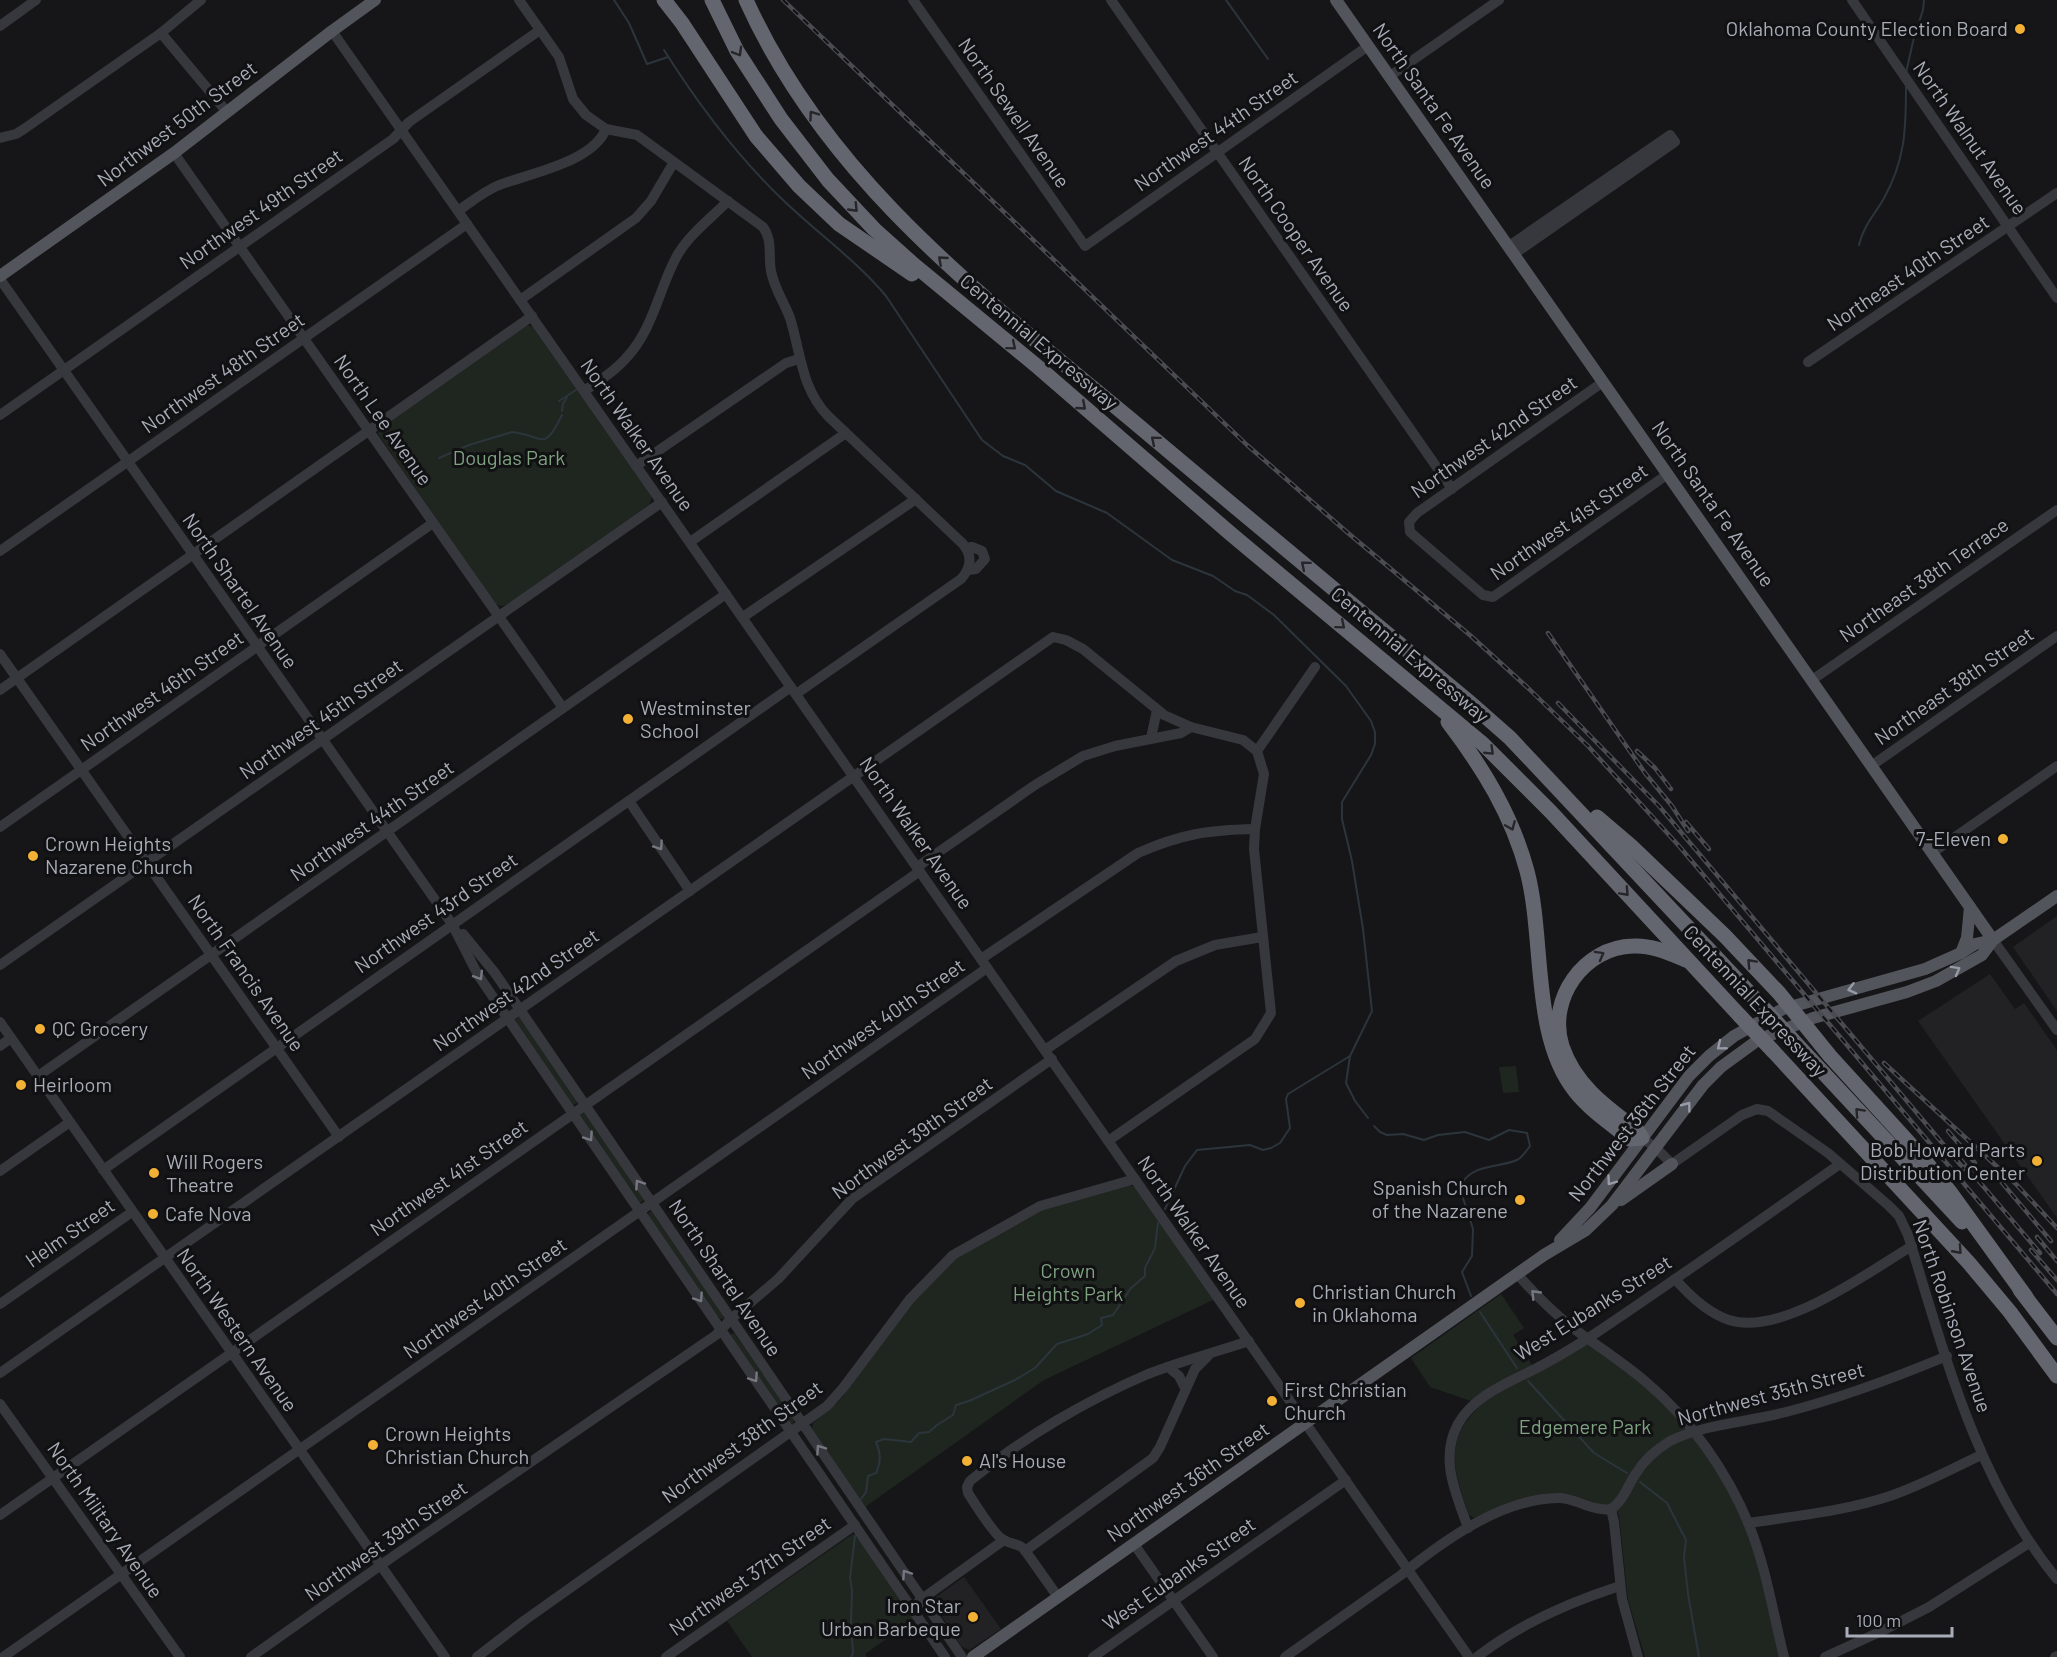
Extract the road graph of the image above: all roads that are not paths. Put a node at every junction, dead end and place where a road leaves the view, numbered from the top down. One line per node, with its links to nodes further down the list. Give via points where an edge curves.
1 (36, 0): 13 (street)
2 (201, 0): 16 (street)
3 (375, 0): 15 (main road, Northwest 50th Street)
4 (519, 0): 14 (street)
5 (664, 0): 38 (highway, via 756,136 815,202 839,224)
6 (712, 0): 38 (highway, Centennial Expressway, one-way to 38, via 756,83 828,180 882,236)
7 (746, 0): 80 (highway, Centennial Expressway, one-way to 7, via 1468,701 933,252 874,193 838,149 783,70)
8 (913, 0): 32 (street, North Sewell Avenue)
9 (1111, 0): 23 (street, North Cooper Avenue)
10 (1336, 0): 17 (main road, North Santa Fe Avenue)
11 (1499, 0): 18 (street)
12 (1852, 0): 30 (street, North Walnut Avenue)
13 (0, 26)
14 (540, 30): 20 (street, via 558,57 577,105); 21 (street, Northwest 49th Street)
15 (332, 31): 19 (main road, Northwest 50th Street); 21 (street, North Walker Avenue)
16 (161, 33): 19 (street); 22 (street, via 24,129)
17 (1368, 46): 18 (main road, North Santa Fe Avenue); 23 (street, Northwest 44th Street)
18 (1390, 76): 33 (main road, North Santa Fe Avenue)
19 (227, 112): 24 (main road, Northwest 50th Street)
20 (606, 129): 25 (street, via 637,135); 28 (street, via 601,139 579,155 496,187)
21 (402, 130): 28 (street, North Walker Avenue); 31 (street, Northwest 49th Street)
22 (0, 138)
23 (1217, 152): 32 (street, Northwest 44th Street); 51 (street, North Cooper Avenue)
24 (174, 153): 31 (street, North Lee Avenue); 34 (main road, Northwest 50th Street)
25 (674, 162): 27 (street); 36 (street, via 636,218)
26 (2057, 193): 30 (street, Northeast 40th Street)
27 (728, 201): 40 (street, via 767,232 772,279 789,317); 44 (street, via 678,255 634,349 615,369)
28 (458, 211): 29 (street, North Walker Avenue)
29 (467, 224): 36 (street, North Walker Avenue); 39 (street, Northwest 48th Street)
30 (2009, 226): 35 (street, North Walnut Avenue); 41 (street, Northeast 40th Street)
31 (239, 246): 39 (street, North Lee Avenue); 42 (street, Northwest 49th Street)
32 (1085, 246)
33 (1511, 250): 33 (street, via 1675,141 1670,135); 43 (main road, North Santa Fe Avenue)
34 (0, 278): 42 (street, North Shartel Avenue)
35 (2057, 298)
36 (520, 300): 37 (street, North Walker Avenue)
37 (532, 316): 44 (street, North Walker Avenue); 46 (street)
38 (987, 325): 71 (highway, Centennial Expressway, one-way to 71)
39 (304, 338): 46 (street, North Lee Avenue); 48 (street, Northwest 48th Street)
40 (799, 358): 47 (street, via 813,398); 49 (street, via 786,363)
41 (1808, 362)
42 (63, 370): 45 (street, Northwest 49th Street); 48 (street, North Shartel Avenue)
43 (1603, 382): 50 (main road, North Santa Fe Avenue); 51 (street, Northwest 42nd Street)
44 (584, 391): 49 (street, North Walker Avenue)
45 (0, 415)
46 (368, 430): 55 (street, North Lee Avenue); 59 (street)
47 (846, 433): 52 (street); 57 (street)
48 (128, 462): 58 (street, Northwest 48th Street); 59 (street, North Shartel Avenue)
49 (636, 466): 53 (street, North Walker Avenue)
50 (1668, 474): 56 (street, Northwest 41st Street, via 1491,597 1483,595 1416,539); 68 (main road, North Santa Fe Avenue)
51 (1452, 489): 56 (street, Northwest 42nd Street)
52 (916, 499): 62 (street); 70 (street, Northwest 43rd Street, via 966,548 968,570 961,579)
53 (662, 502): 57 (street, North Walker Avenue); 61 (street, Northwest 45th Street)
54 (2057, 510): 68 (street, Northeast 38th Terrace)
55 (433, 523): 61 (street, North Lee Avenue); 64 (street, Northwest 46th Street)
56 (1409, 524)
57 (690, 542): 60 (street, North Walker Avenue)
58 (0, 551)
59 (192, 554): 64 (street, North Shartel Avenue); 67 (street)
60 (726, 594): 62 (street, North Walker Avenue); 72 (street, Northwest 44th Street)
61 (498, 615): 72 (street, North Lee Avenue); 76 (street, Northwest 45th Street)
62 (742, 618): 70 (street, North Walker Avenue)
63 (2057, 636): 78 (street, Northeast 38th Street)
64 (257, 646): 76 (street, North Shartel Avenue); 81 (street, Northwest 46th Street)
65 (0, 654): 67 (street, North Francis Avenue)
66 (1315, 667): 77 (street)
67 (17, 678): 69 (street); 81 (street, North Francis Avenue)
68 (1812, 680): 78 (main road, North Santa Fe Avenue)
69 (0, 690)
70 (794, 690): 82 (street, North Walker Avenue); 83 (street, Northwest 43rd Street)
71 (1430, 698): 98 (highway, Centennial Expressway, one-way to 98, via 1516,776); 116 (highway, one-way to 116, via 1474,756 1513,829 1534,904 1548,1029 1558,1065 1587,1105 1630,1139)
72 (563, 708): 86 (street, Northwest 44th Street)
73 (1157, 710): 74 (street); 75 (street); 82 (street, Northwest 42nd Street, via 1083,649 1053,637)
74 (1191, 727): 75 (street, Northwest 41st Street); 77 (street, via 1243,740)
75 (1151, 738): 89 (street, Northwest 41st Street, via 1083,756 1035,785)
76 (322, 739): 86 (street, North Shartel Avenue); 88 (street, Northwest 45th Street)
77 (1257, 751): 85 (street, via 1264,774)
78 (1871, 766): 87 (main road, North Santa Fe Avenue)
79 (2057, 766): 87 (street)
80 (1540, 768): 101 (highway, one-way to 80, via 1746,957 1640,854); 133 (highway, Centennial Expressway, one-way to 80, bridge, via 1966,1227)
81 (81, 769): 84 (street, Northwest 46th Street); 88 (street, North Francis Avenue)
82 (854, 776): 89 (street, North Walker Avenue); 90 (street, Northwest 42nd Street)
83 (629, 801): 90 (street, one-way to 90); 93 (street, Northwest 43rd Street)
84 (0, 827)
85 (1255, 829): 94 (street); 99 (street, Northwest 40th Street, via 1213,830 1138,853)
86 (388, 832): 93 (street, North Shartel Avenue); 97 (street, Northwest 44th Street)
87 (1932, 853): 92 (main road, North Santa Fe Avenue)
88 (146, 862): 97 (street, North Francis Avenue); 100 (street, Northwest 45th Street)
89 (918, 869): 99 (street, North Walker Avenue); 112 (street, Northwest 41st Street)
90 (690, 891): 102 (street, Northwest 42nd Street)
91 (2057, 896): 95 (main road)
92 (1970, 907): 95 (main road, North Santa Fe Avenue); 96 (main road, via 1967,938)
93 (452, 924): 102 (street, North Shartel Avenue, via 488,963); 103 (street, North Shartel Avenue, one-way to 103, via 478,975); 109 (street, Northwest 43rd Street)
94 (1262, 937): 110 (street, Northwest 39th Street, via 1215,945 1176,961); 117 (street, via 1271,1013 1255,1039)
95 (1993, 940): 96 (main road, Northwest 36th Street, via 1975,944); 105 (main road, one-way to 95, via 1935,981 1982,955); 106 (street, North Santa Fe Avenue)
96 (1961, 953): 101 (main road, Northwest 36th Street, one-way to 101, via 1917,971)
97 (210, 956): 109 (street, North Francis Avenue); 111 (street, Northwest 44th Street)
98 (1690, 962): 116 (highway, one-way to 98, via 1591,1094 1574,1070 1562,1046 1560,1009 1578,972 1610,950 1643,946); 145 (highway, Centennial Expressway, one-way to 145, bridge, via 1969,1263)
99 (984, 963): 110 (street, North Walker Avenue); 124 (street, Northwest 40th Street)
100 (0, 965)
101 (1790, 1007): 105 (highway); 116 (main road, Northwest 36th Street, one-way to 116, via 1743,1030 1709,1056)
102 (519, 1010): 103 (street, Northwest 42nd Street); 112 (street, North Shartel Avenue)
103 (508, 1018): 113 (street, North Shartel Avenue); 115 (street, Northwest 42nd Street)
104 (0, 1022): 107 (street, North Western Avenue)
105 (1802, 1022): 118 (main road, Northwest 36th Street, one-way to 105, via 1721,1067 1758,1040); 133 (highway, via 1922,1157)
106 (2057, 1030)
107 (11, 1038): 108 (street); 111 (street, North Western Avenue)
108 (0, 1046)
109 (276, 1047): 115 (street, North Francis Avenue); 121 (street, Northwest 43rd Street)
110 (1048, 1055): 117 (street, North Walker Avenue); 135 (street, Northwest 39th Street, via 852,1199 778,1280)
111 (38, 1076): 114 (street, North Western Avenue)
112 (585, 1105): 113 (street, Northwest 41st Street); 124 (street, North Shartel Avenue, one-way to 112)
113 (573, 1113): 126 (street, North Shartel Avenue, one-way to 126); 140 (street, Northwest 41st Street)
114 (70, 1122): 121 (street, North Western Avenue); 122 (street)
115 (339, 1137): 130 (street, Northwest 42nd Street)
116 (1642, 1138): 118 (street); 129 (main road, Northwest 36th Street, one-way to 129, via 1590,1208)
117 (1108, 1140): 123 (street, North Walker Avenue)
118 (1656, 1148): 119 (street); 125 (main road, Northwest 36th Street)
119 (1672, 1164): 120 (street, North Robinson Avenue, via 1735,1119 1762,1109 1783,1120); 125 (main road)
120 (1840, 1164): 128 (street, North Robinson Avenue, via 1894,1210); 132 (street, West Eubanks Street)
121 (103, 1170): 127 (street, North Western Avenue)
122 (0, 1171)
123 (1135, 1179): 139 (street, North Walker Avenue); 149 (street, Northwest 38th Street, via 1040,1206 953,1255 910,1299 827,1407)
124 (652, 1203): 126 (street, Northwest 40th Street); 135 (street, North Shartel Avenue)
125 (1612, 1205): 129 (main road, Northwest 36th Street, via 1586,1230)
126 (640, 1211): 136 (street, North Shartel Avenue, one-way to 136); 152 (street, Northwest 40th Street)
127 (132, 1212): 130 (street, North Western Avenue); 134 (street, Helm Street)
128 (1912, 1246): 132 (street, via 1825,1298 1791,1314 1762,1321 1739,1322 1718,1315); 142 (street, North Robinson Avenue)
129 (1544, 1256): 131 (main road, Northwest 36th Street)
130 (165, 1258): 140 (street, North Western Avenue); 144 (street, Northwest 42nd Street)
131 (1517, 1274): 137 (street, one-way to 131, via 1543,1302); 148 (main road, Northwest 36th Street)
132 (1675, 1279): 137 (street, West Eubanks Street)
133 (2026, 1297): 138 (highway, Centennial Expressway)
134 (0, 1304)
135 (731, 1319): 136 (street, Northwest 39th Street); 149 (street, North Shartel Avenue)
136 (721, 1330): 151 (street, North Shartel Avenue, one-way to 151); 165 (street, Northwest 39th Street)
137 (1588, 1338): 150 (street, via 1649,1384); 160 (street, West Eubanks Street, via 1484,1396 1456,1427 1450,1443 1449,1472)
138 (2057, 1338)
139 (1249, 1341): 141 (street); 148 (street, North Walker Avenue)
140 (231, 1353): 152 (street, North Western Avenue); 154 (street, Northwest 41st Street)
141 (1213, 1353): 143 (street); 146 (street, via 1198,1365)
142 (1947, 1356): 150 (street, Northwest 35th Street, via 1836,1399); 153 (street, North Robinson Avenue)
143 (1168, 1367): 146 (street); 161 (street, via 1101,1396 972,1479 970,1497)
144 (0, 1373)
145 (2057, 1376)
146 (1185, 1388): 164 (street, via 1153,1458)
147 (0, 1404): 154 (street, North Military Avenue)
148 (1306, 1423): 155 (street, North Walker Avenue); 163 (main road, Northwest 36th Street)
149 (803, 1424): 151 (street, Northwest 38th Street); 171 (street, North Shartel Avenue, one-way to 149)
150 (1694, 1432): 156 (street, Northwest 35th Street, via 1650,1456); 158 (street, via 1728,1483)
151 (792, 1433): 159 (street, North Shartel Avenue); 179 (street, Northwest 38th Street)
152 (299, 1449): 165 (street, North Western Avenue); 167 (street, Northwest 40th Street)
153 (1982, 1455): 158 (street, via 1892,1495 1826,1512); 162 (street, North Robinson Avenue)
154 (52, 1478): 157 (street, Northwest 41st Street); 167 (street, North Military Avenue)
155 (1346, 1480): 166 (street, North Walker Avenue); 172 (street, West Eubanks Street)
156 (1611, 1509): 160 (street, via 1547,1498 1507,1508); 169 (street)
157 (0, 1515)
158 (1748, 1523): 189 (street)
159 (852, 1524): 173 (street, North Shartel Avenue); 180 (street, Northwest 37th Street)
160 (1468, 1528): 166 (street)
161 (1004, 1540): 164 (street); 171 (street)
162 (2029, 1543): 168 (street, North Robinson Avenue); 190 (street, via 1929,1607)
163 (1134, 1544): 170 (main road, Northwest 36th Street); 172 (street)
164 (1025, 1551): 170 (street)
165 (381, 1566): 177 (street, Northwest 39th Street); 178 (street, North Western Avenue)
166 (1408, 1569): 185 (street); 186 (street, North Walker Avenue)
167 (121, 1574): 175 (street, Northwest 40th Street); 176 (street, North Military Avenue)
168 (2057, 1579)
169 (1620, 1586): 187 (street, via 1549,1614); 188 (street)
170 (1058, 1597): 183 (main road, Northwest 36th Street)
171 (923, 1599): 173 (street); 182 (street, North Shartel Avenue)
172 (1174, 1600): 174 (street, West Eubanks Street); 184 (street)
173 (910, 1607): 181 (street, North Shartel Avenue)
174 (1092, 1655)
175 (3, 1657)
176 (180, 1657)
177 (251, 1657)
178 (445, 1657)
179 (477, 1657)
180 (666, 1657)
181 (945, 1657)
182 (962, 1657)
183 (973, 1657)
184 (1213, 1657)
185 (1285, 1657)
186 (1469, 1657)
187 (1477, 1657)
188 (1638, 1657)
189 (1784, 1657)
190 (1825, 1657)

